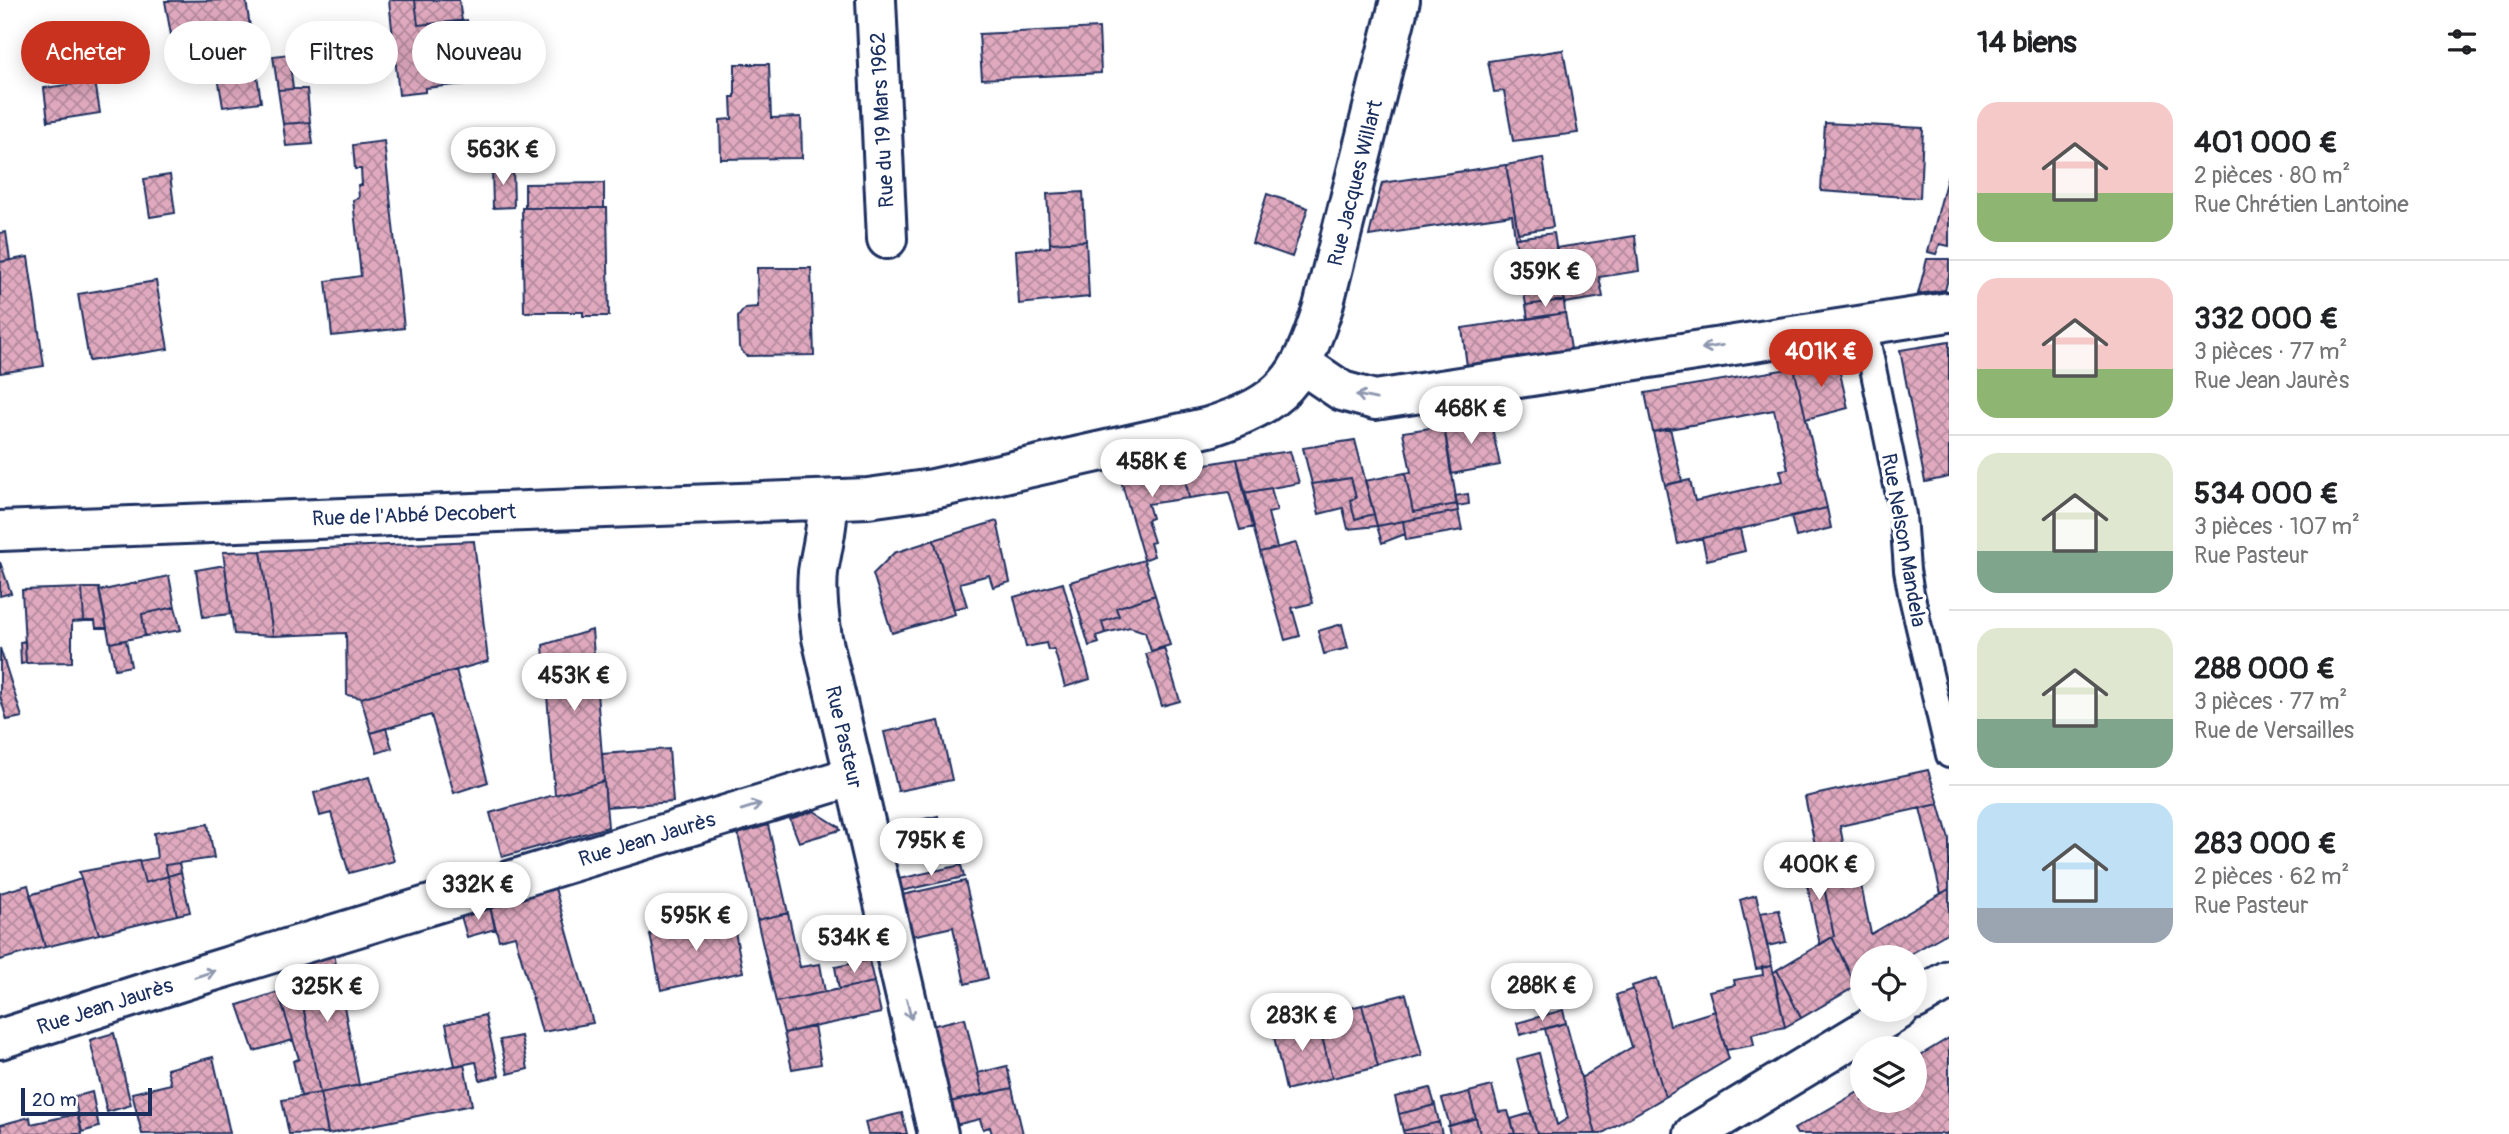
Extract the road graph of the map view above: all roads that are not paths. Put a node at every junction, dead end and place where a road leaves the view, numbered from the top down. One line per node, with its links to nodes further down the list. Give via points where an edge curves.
1 (876, 0): 3 (street, Rue du 19 Mars 1962)
2 (1401, 0): 6 (street, Rue Jacques Willart, via 1323,307)
3 (887, 239)
4 (1949, 312): 5 (street)
5 (1864, 324): 6 (street, one-way to 6, via 1376,400 1342,391); 9 (lane, Rue Nelson Mandela, via 1903,515 1911,593)
6 (1302, 364): 7 (street, Rue Jacques Willart, via 1291,381 1255,410 1209,427 933,489)
7 (828, 501): 8 (street, Rue de l'Abbé Decobert); 10 (street, Rue Pasteur, via 818,572 818,615)
8 (0, 531)
9 (1949, 755)
10 (853, 776): 14 (street, Rue Jean Jaurès, one-way to 10); 15 (street, Rue Pasteur, one-way to 15)
11 (1949, 980): 12 (street)
12 (1927, 993)
13 (1879, 1022): 16 (street)
14 (0, 1039)
15 (938, 1134)
16 (1693, 1134)

